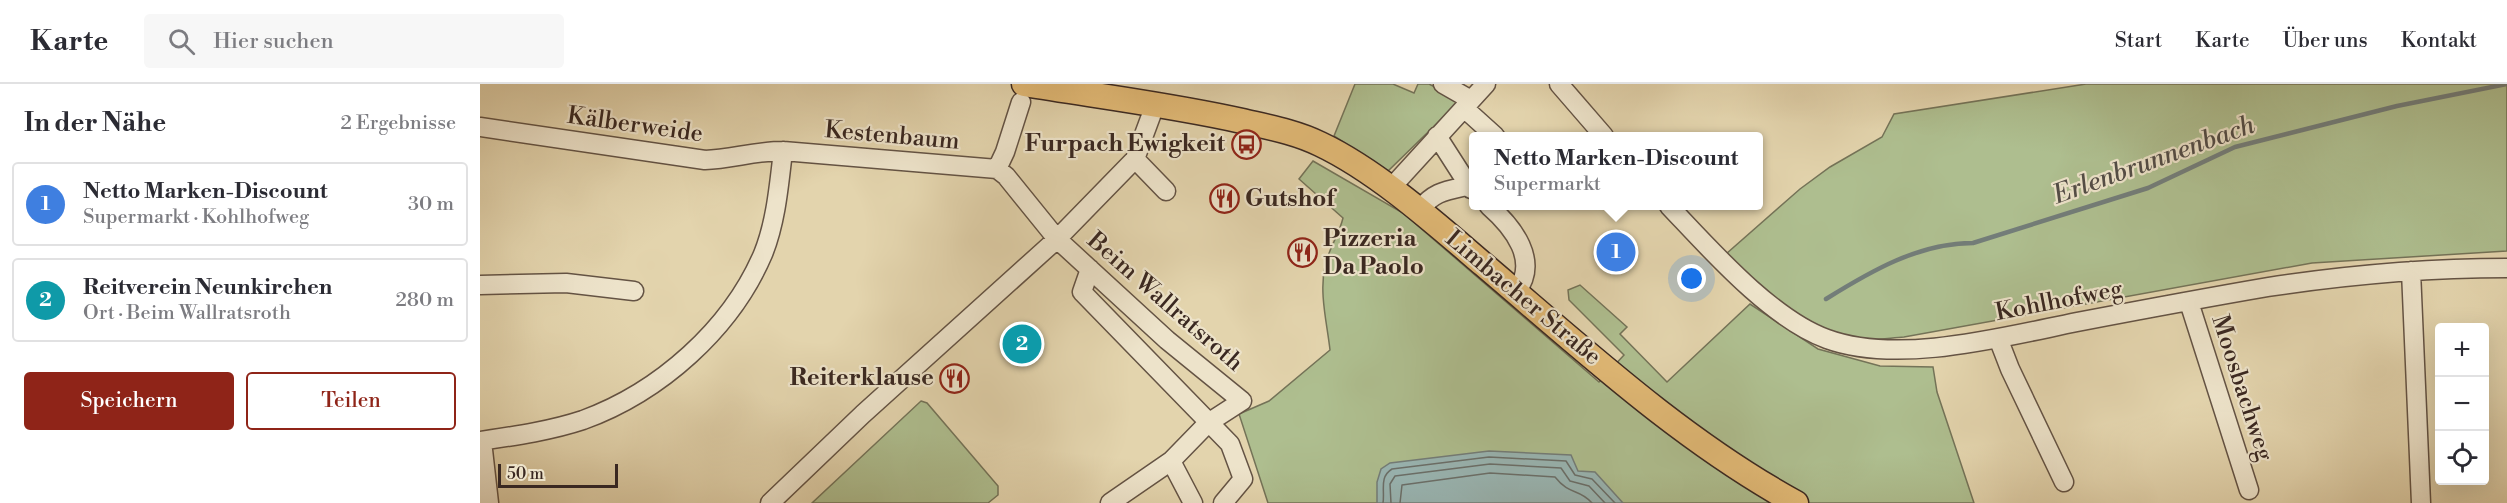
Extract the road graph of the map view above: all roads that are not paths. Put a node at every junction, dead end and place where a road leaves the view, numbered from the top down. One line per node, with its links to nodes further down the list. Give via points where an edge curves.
1 (1443, 84): 5 (street)
2 (1486, 84): 5 (street)
3 (1559, 84): 9 (street)
4 (1023, 93): 6 (main road, Limbacher Straße); 13 (street)
5 (1467, 104): 8 (street); 10 (street)
6 (1155, 105): 12 (street, Beim Wallratsroth); 14 (main road, Limbacher Straße, via 1215,115 1306,138 1350,161)
7 (480, 127): 11 (street, Kälberweide, via 705,160)
8 (1492, 132)
9 (1601, 132)
10 (1437, 136): 14 (street); 16 (street, via 1469,188 1430,197)
11 (783, 151): 13 (street, Kestenbaum); 29 (street, via 763,253 731,308 692,352 665,376 584,419 543,431)
12 (1135, 159): 15 (street); 19 (street, Beim Wallratsroth)
13 (997, 169): 19 (street)
14 (1390, 189): 16 (main road, Limbacher Straße)
15 (1166, 191)
16 (1419, 210): 25 (main road, Limbacher Straße)
17 (1494, 210): 25 (street, via 1518,237 1525,258 1525,278)
18 (1673, 210): 27 (street, Kohlhofweg, via 1748,286 1792,320 1826,338 1862,348 1902,351)
19 (1057, 239): 21 (street, Beim Wallratsroth); 34 (street, Beim Wallratsroth)
20 (2507, 268): 22 (street, Kohlhofweg)
21 (1090, 269): 28 (street, via 1082,292); 28 (street, Beim Wallratsroth, via 1167,340 1242,401)
22 (2411, 272): 26 (street, Kohlhofweg, via 2337,278); 39 (street)
23 (480, 285): 24 (street, via 566,283)
24 (634, 291)
25 (1516, 292): 38 (main road, Limbacher Straße, via 1680,427)
26 (2189, 302): 27 (street, Kohlhofweg); 32 (street, Moosbachweg)
27 (1998, 338): 31 (street)
28 (1208, 423): 30 (street); 37 (street, via 1230,444 1243,479)
29 (481, 441): 33 (street)
30 (1171, 461): 35 (street); 36 (street)
31 (2064, 482)
32 (2249, 490)
33 (489, 503)
34 (770, 503)
35 (1110, 503)
36 (1193, 503)
37 (1223, 503)
38 (1796, 503)
39 (2421, 503)

